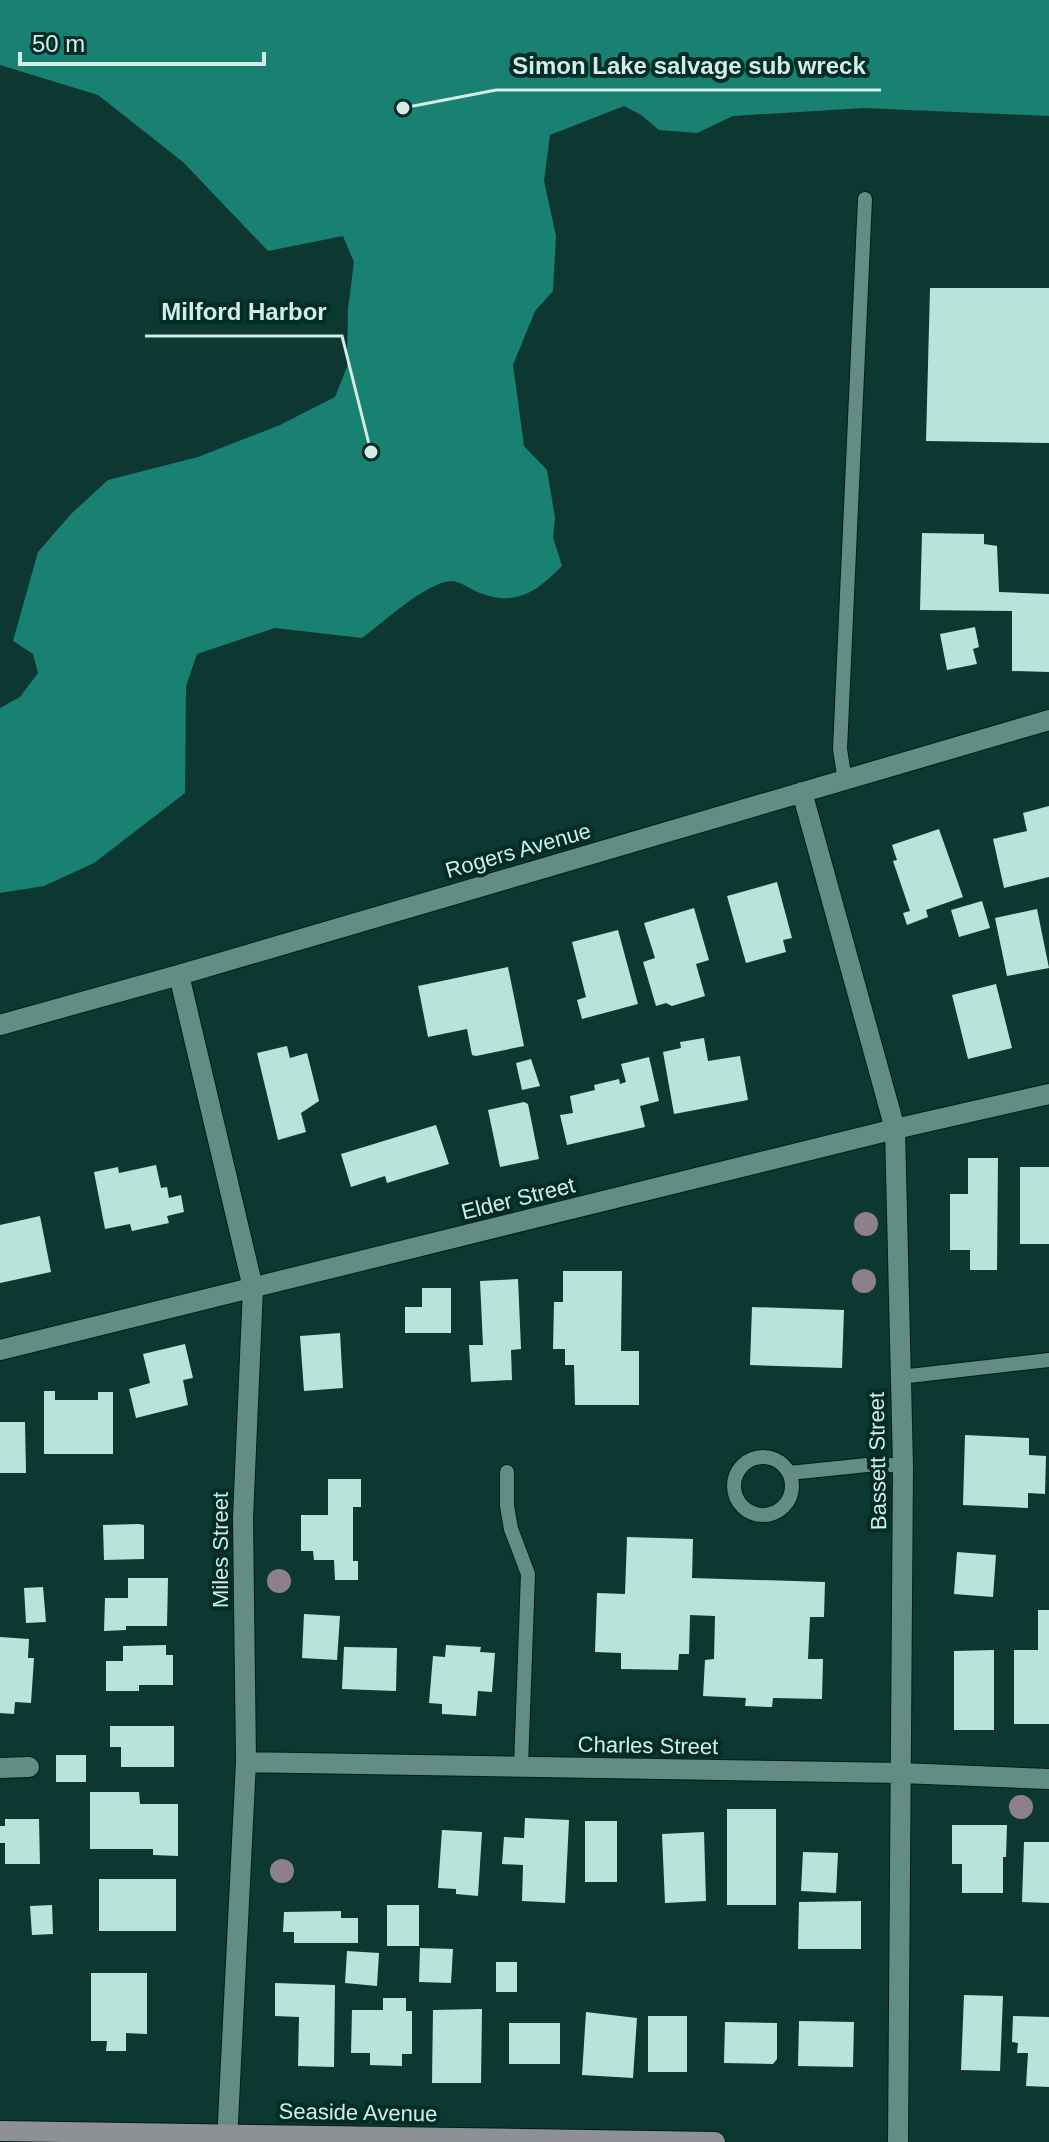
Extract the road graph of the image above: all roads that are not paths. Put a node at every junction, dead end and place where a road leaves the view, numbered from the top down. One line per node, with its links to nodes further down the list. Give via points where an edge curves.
1 (865, 199): 3 (lane, via 840,749)
2 (1049, 720): 3 (street, Rogers Avenue)
3 (845, 781): 4 (street, Rogers Avenue)
4 (802, 792): 5 (street, Rogers Avenue); 8 (street, Bassett Street)
5 (179, 975): 6 (street, Rogers Avenue); 9 (street, Miles Street)
6 (0, 1025)
7 (1049, 1094): 8 (street, Elder Street)
8 (895, 1129): 9 (street, Elder Street); 12 (street, Bassett Street)
9 (253, 1288): 10 (street, Elder Street); 16 (street, Miles Street, via 243,1518)
10 (0, 1350)
11 (1049, 1360): 12 (lane)
12 (900, 1377): 13 (street, Bassett Street)
13 (903, 1466): 15 (lane); 20 (street, Bassett Street)
14 (507, 1472): 17 (lane, via 511,1529 528,1574)
15 (789, 1473): 15 (lane, via 766,1457 747,1462 735,1477 735,1496 755,1515 774,1513 792,1492)
16 (246, 1762): 17 (street, Charles Street); 23 (street, Miles Street)
17 (521, 1766): 20 (street, Charles Street)
18 (29, 1767): 19 (street)
19 (0, 1768)
20 (901, 1773): 21 (street, Charles Street); 26 (street, Bassett Street)
21 (1049, 1779)
22 (9, 2134): 23 (street, Seaside Avenue)
23 (227, 2138): 24 (street, Seaside Avenue)
24 (588, 2141): 25 (street, Seaside Avenue)
25 (715, 2142)
26 (898, 2142)

